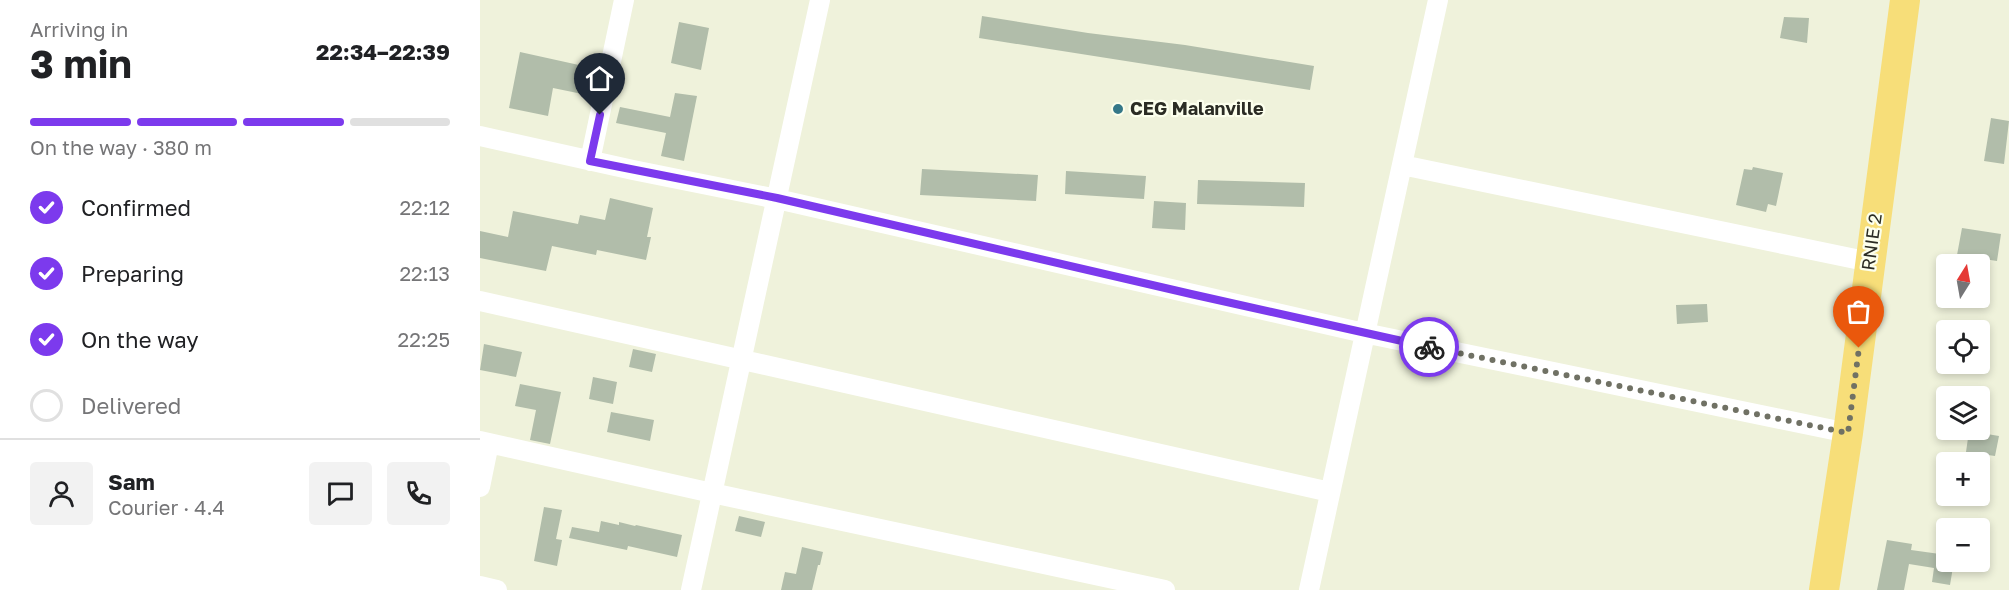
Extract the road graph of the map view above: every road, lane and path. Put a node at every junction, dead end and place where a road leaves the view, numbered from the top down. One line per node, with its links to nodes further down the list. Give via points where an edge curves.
1 (624, 0): 6 (street)
2 (820, 0): 8 (street)
3 (1438, 0): 7 (street)
4 (1905, 0): 9 (main road, RNIE 2 / RNIE 2)
5 (480, 136): 6 (street)
6 (590, 161): 8 (street)
7 (1402, 165): 9 (street); 11 (street)
8 (777, 198): 11 (street); 12 (street)
9 (1869, 262): 13 (main road, RNIE 2 / RNIE 2)
10 (480, 301): 12 (street)
11 (1364, 333): 13 (street); 16 (street)
12 (742, 360): 16 (street); 17 (street)
13 (1848, 433): 23 (main road, RNIE 2 / RNIE 2)
14 (484, 442): 15 (street); 17 (street)
15 (480, 487)
16 (1330, 492): 22 (street)
17 (712, 493): 20 (street); 21 (street)
18 (480, 586): 19 (street)
19 (497, 590)
20 (691, 590)
21 (1165, 590)
22 (1309, 590)
23 (1824, 590)

